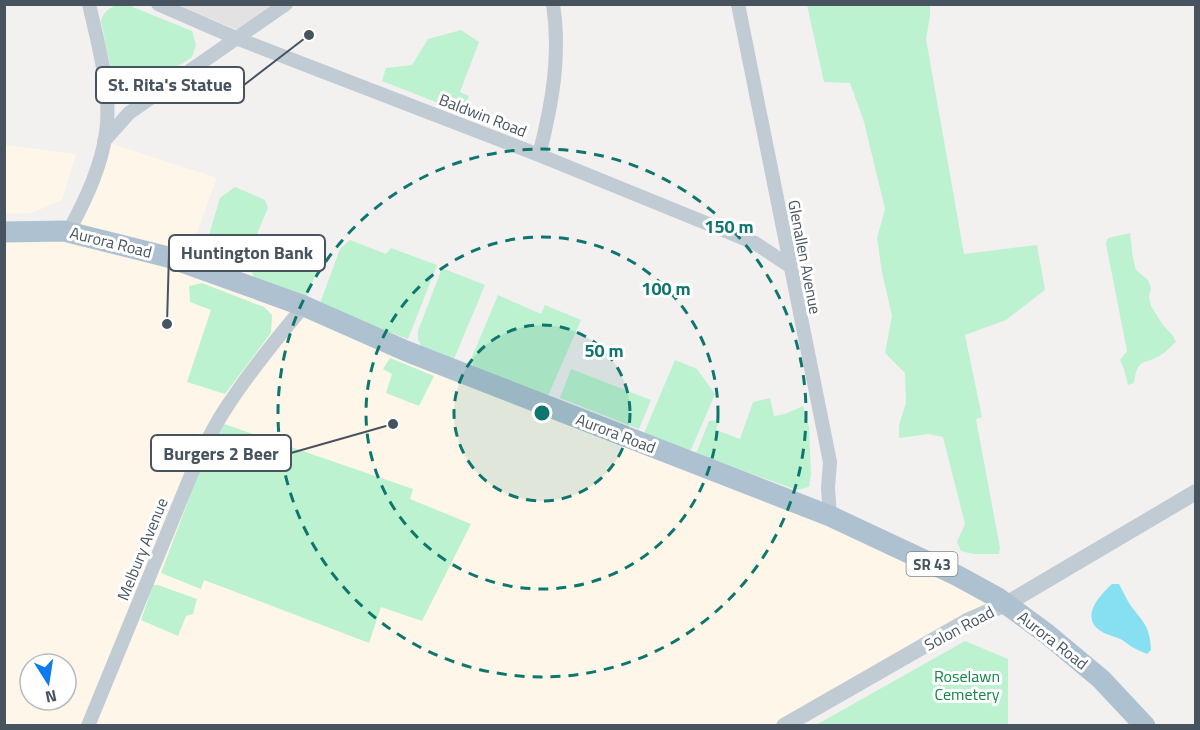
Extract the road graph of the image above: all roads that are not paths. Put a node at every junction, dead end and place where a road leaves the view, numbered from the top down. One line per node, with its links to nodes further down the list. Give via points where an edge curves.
1 (89, 4): 7 (street, via 104,82)
2 (158, 4): 6 (street, Baldwin Road)
3 (286, 4): 6 (street)
4 (553, 4): 8 (street, via 555,74)
5 (738, 4): 11 (street, Glenallen Avenue)
6 (236, 38): 7 (street, via 129,112); 8 (street, Baldwin Road)
7 (104, 141): 10 (street, via 92,180)
8 (539, 155): 11 (street, Baldwin Road, via 755,243)
9 (4, 232): 10 (main road, Aurora Road / SR 43)
10 (68, 232): 12 (main road, Aurora Road / SR 43, via 168,256)
11 (790, 267): 14 (street, Glenallen Avenue, via 830,462)
12 (304, 306): 14 (main road, Aurora Road / SR 43, via 405,351); 16 (street, Melbury Avenue, via 265,353 208,439)
13 (1196, 492): 15 (street, Solon Road)
14 (830, 516): 15 (main road, Aurora Road / SR 43, via 958,576)
15 (1006, 604): 17 (street, Solon Road, via 969,620); 18 (main road, Aurora Road / SR 43, via 1101,679)
16 (88, 726)
17 (784, 726)
18 (1145, 726)

